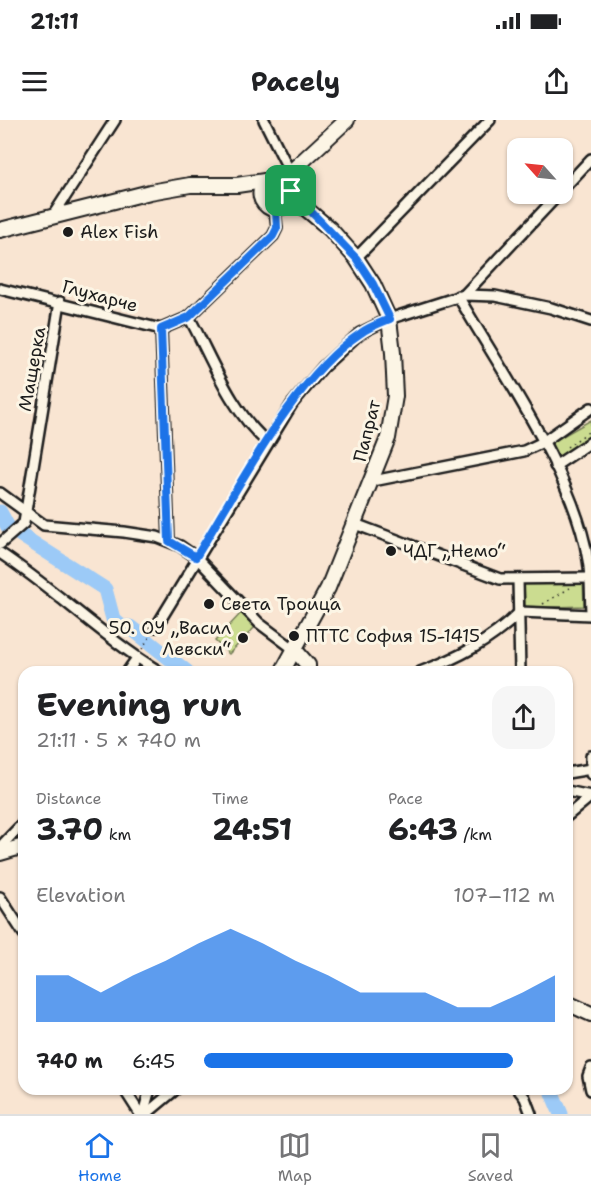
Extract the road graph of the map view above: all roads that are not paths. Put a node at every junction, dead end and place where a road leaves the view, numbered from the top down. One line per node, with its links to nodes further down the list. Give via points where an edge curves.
1 (115, 120): 14 (street)
2 (264, 120): 8 (street)
3 (347, 120): 8 (main road)
4 (490, 120): 16 (street)
5 (591, 159): 6 (street)
6 (573, 178)
7 (266, 181): 8 (main road); 9 (main road); 10 (main road)
8 (288, 181): 12 (main road); 13 (main road, Папрат)
9 (237, 185): 10 (main road); 14 (main road, via 190,185)
10 (260, 197): 12 (main road, via 266,206)
11 (549, 204): 18 (street)
12 (281, 208): 13 (main road); 20 (street, via 273,236)
13 (305, 208): 16 (main road, Папрат, via 324,222)
14 (52, 217): 15 (main road)
15 (0, 230)
16 (356, 258): 21 (main road, Папрат)
17 (0, 289): 19 (street, Глухарче)
18 (461, 296): 21 (street); 22 (street, via 495,296); 26 (street)
19 (60, 302): 23 (street, Глухарче); 31 (street, Мащерка)
20 (189, 317): 23 (street); 25 (street, via 237,407 251,428)
21 (390, 319): 25 (street, via 360,333 323,367); 29 (main road, Папрат, via 394,396 388,438)
22 (591, 321)
23 (161, 329): 33 (street)
24 (591, 408): 26 (street)
25 (267, 441): 36 (street)
26 (543, 442): 28 (street); 29 (street, via 524,451)
27 (591, 442): 28 (street)
28 (555, 466): 37 (street)
29 (373, 481): 32 (main road, Папрат)
30 (0, 493): 31 (street)
31 (25, 513): 33 (street, via 44,525 124,532); 34 (street, Мащерка, via 24,523)
32 (354, 524): 39 (street, via 500,579); 43 (main road, Папрат, via 328,588)
33 (169, 541): 36 (street)
34 (2, 543)
35 (0, 553): 44 (street, via 38,578)
36 (196, 557): 42 (street); 43 (street, via 259,623)
37 (590, 560): 38 (street)
38 (589, 578): 39 (street); 41 (street)
39 (518, 580): 40 (street)
40 (520, 612): 41 (street); 49 (street, via 460,657); 50 (street)
41 (591, 613)
42 (156, 627)
43 (295, 650): 47 (main road, Папрат); 48 (main road)
44 (137, 658): 45 (street); 46 (street)
45 (131, 666)
46 (150, 666)
47 (286, 666)
48 (309, 666)
49 (436, 666)
50 (520, 666)
51 (591, 756): 52 (street)
52 (591, 769): 53 (street); 54 (street)
53 (573, 772)
54 (591, 774)
55 (573, 792): 56 (street)
56 (591, 796): 57 (street)
57 (573, 811)
58 (18, 828): 59 (street)
59 (0, 847)
60 (18, 848): 61 (main road)
61 (0, 853)
62 (0, 897): 63 (street)
63 (18, 925)
64 (573, 1006): 65 (main road)
65 (591, 1014)
66 (591, 1068): 67 (street)
67 (591, 1090)
68 (129, 1095): 72 (street)
69 (148, 1095): 72 (street)
70 (168, 1095): 72 (street)
71 (523, 1095): 73 (street)
72 (143, 1114)
73 (531, 1114)

